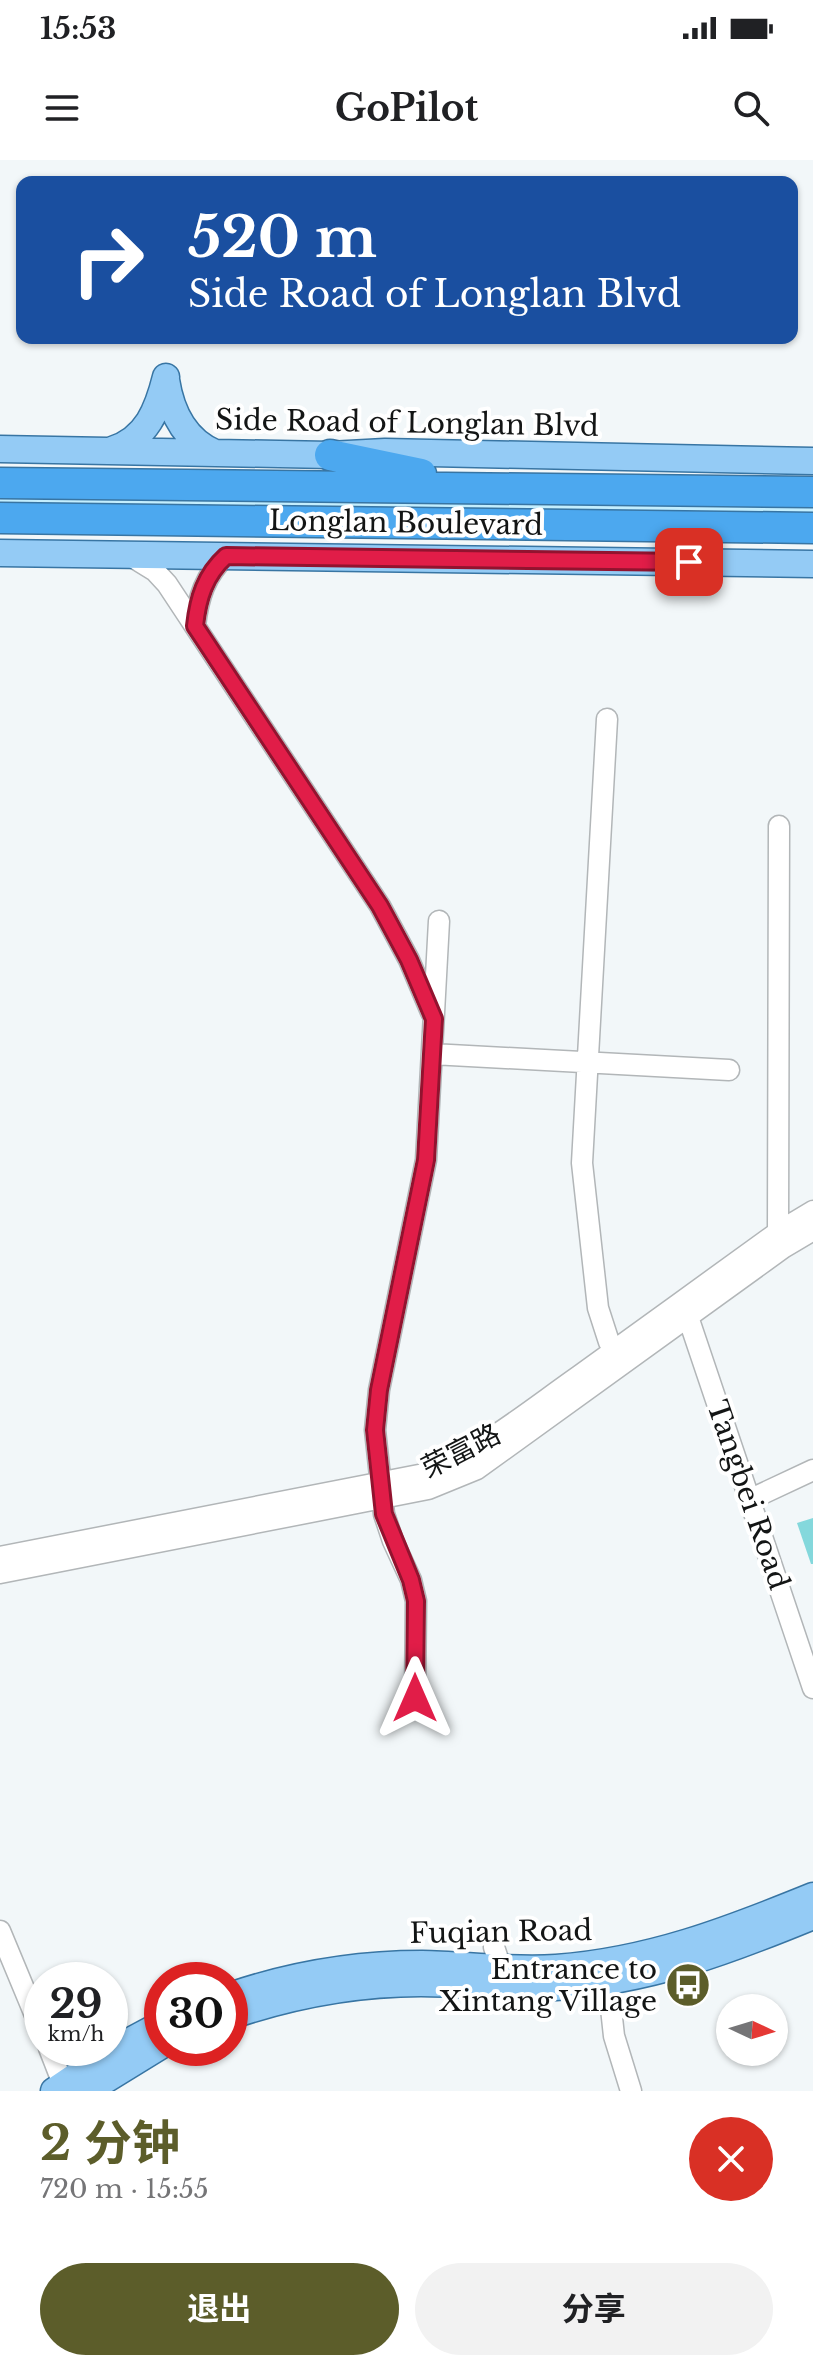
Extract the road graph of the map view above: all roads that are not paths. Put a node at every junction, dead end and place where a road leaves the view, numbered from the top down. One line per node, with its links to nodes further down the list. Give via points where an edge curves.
1 (0, 449): 2 (main road, Side Road of Longlan Blvd)
2 (110, 450): 3 (main road, Side Road of Longlan Blvd); 3 (main road, via 136,438 149,423 166,377 169,402 184,430)
3 (217, 453): 4 (main road, Side Road of Longlan Blvd)
4 (330, 455): 5 (main road, Side Road of Longlan Blvd); 7 (highway)
5 (813, 461)
6 (0, 483): 7 (highway, Longlan Boulevard)
7 (485, 488): 8 (highway, Longlan Boulevard)
8 (813, 492)
9 (0, 518): 10 (highway, Longlan Boulevard)
10 (813, 528)
11 (0, 553): 12 (main road)
12 (128, 555): 13 (main road); 15 (street, via 155,571)
13 (226, 556): 14 (main road); 15 (street, via 207,579)
14 (813, 564)
15 (195, 626): 19 (street, via 380,906)
16 (607, 719): 21 (street)
17 (779, 826): 25 (street)
18 (439, 921): 19 (street)
19 (434, 1019): 20 (street)
20 (432, 1054): 21 (street); 29 (street, via 426,1160 376,1410)
21 (587, 1063): 22 (street); 27 (street, via 582,1183 598,1308)
22 (729, 1070)
23 (813, 1211): 25 (street, 荣富路)
24 (813, 1230): 26 (street, 荣富路)
25 (778, 1232): 26 (street, 荣富路)
26 (685, 1309): 27 (street, 荣富路); 29 (street, 荣富路, via 477,1469 428,1489); 30 (street, Tangbei Road)
27 (614, 1350): 29 (street, 荣富路, via 465,1455)
28 (813, 1470): 30 (street)
29 (381, 1490): 31 (street, 荣富路); 32 (street, 荣富路); 34 (street, via 387,1525 416,1601)
30 (749, 1500): 33 (street, Tangbei Road)
31 (0, 1557)
32 (0, 1573)
33 (813, 1688)
34 (415, 1698)
35 (813, 1896): 38 (main road, Fuqian Road, via 652,1954 566,1967)
36 (813, 1916): 39 (main road, Fuqian Road, via 705,1959)
37 (0, 1931): 40 (street)
38 (501, 1968): 39 (main road, Fuqian Road, via 554,1987); 41 (main road, Fuqian Road, via 361,1967); 42 (main road, Fuqian Road, via 419,1983 352,1987)
39 (608, 1981): 47 (street, via 614,2036)
40 (24, 1989)
41 (248, 1991)
42 (248, 2011)
43 (144, 2034): 46 (main road, via 119,2047)
44 (144, 2054): 46 (main road)
45 (57, 2066): 46 (street)
46 (68, 2090)
47 (631, 2091)

